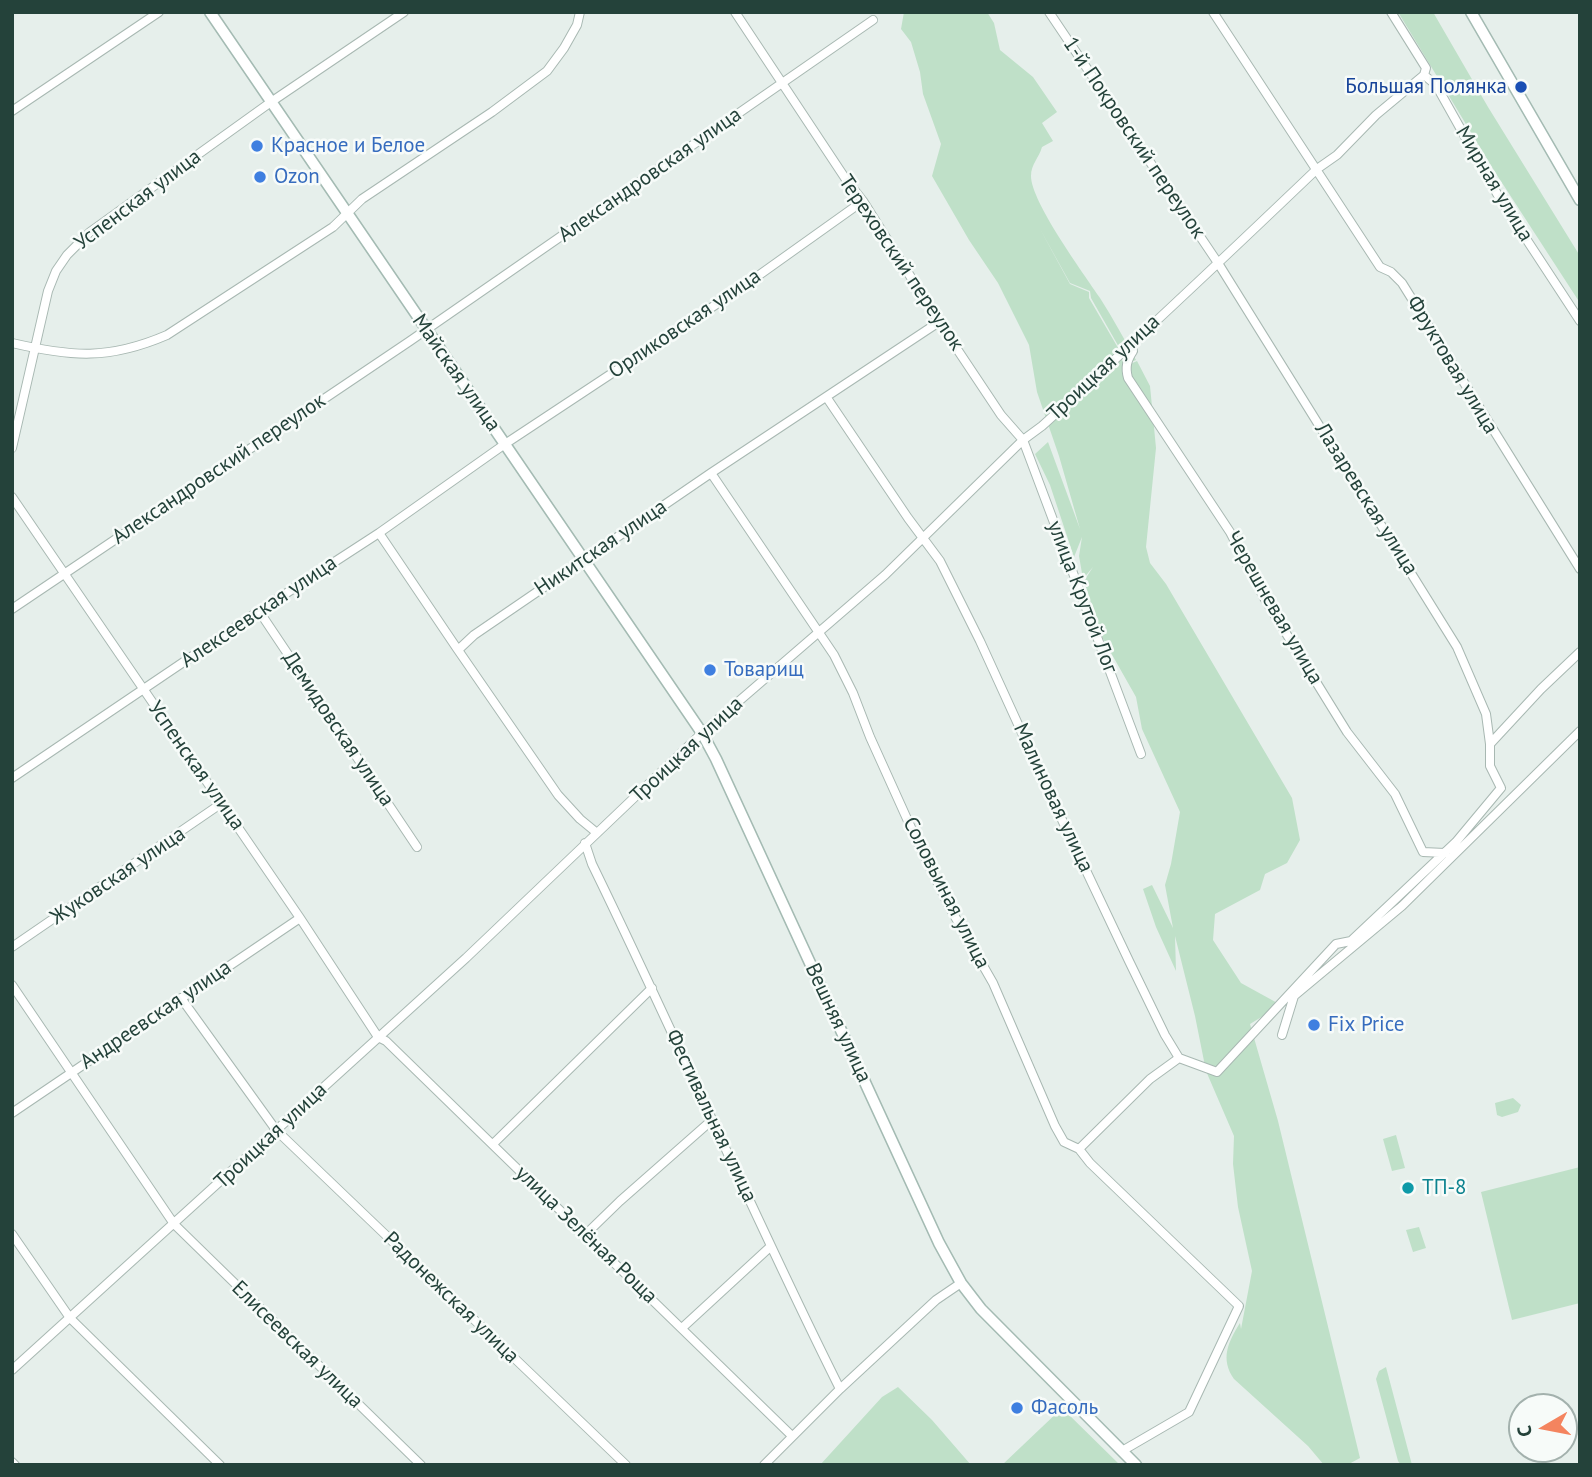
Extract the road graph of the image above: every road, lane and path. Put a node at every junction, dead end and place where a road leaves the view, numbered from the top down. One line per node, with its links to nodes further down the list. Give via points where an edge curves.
1 (159, 12): 14 (street)
2 (210, 12): 13 (street, Майская улица)
3 (404, 12): 13 (street, Успенская улица)
4 (580, 12): 18 (street, via 577,25 547,71)
5 (736, 12): 12 (street, Тереховский переулок)
6 (1049, 12): 19 (street, 1-й Покровский переулок)
7 (1213, 12): 15 (street, Фруктовая улица)
8 (1391, 12): 11 (street, Мирная улица, via 1426,68)
9 (1471, 12): 16 (street)
10 (873, 20): 12 (street, Александровская улица)
11 (1424, 75): 15 (street, Троицкая улица); 20 (street, Мирная улица, via 1436,85 1500,199)
12 (783, 83): 17 (street, Тереховский переулок); 22 (street, Александровская улица)
13 (271, 102): 18 (street, Майская улица); 25 (street, Успенская улица, via 78,243 48,291)
14 (12, 111)
15 (1317, 169): 19 (street, Троицкая улица); 35 (street, Фруктовая улица, via 1380,267 1402,283)
16 (1580, 200)
17 (863, 201): 21 (street, Тереховский переулок); 28 (street, Орликовская улица)
18 (347, 214): 22 (street, Майская улица); 25 (street, via 167,335 143,346 99,355)
19 (1219, 263): 23 (street, Троицкая улица); 45 (street, Лазаревская улица, via 1457,647 1486,714)
20 (1580, 321)
21 (939, 322): 26 (street, Никитская улица); 27 (street, Тереховский переулок)
22 (426, 329): 28 (street, Майская улица); 36 (street, Александровский переулок)
23 (1130, 343): 27 (street, Троицкая улица); 52 (street, Черешневая улица, via 1128,378 1230,532 1263,596 1347,732 1395,794 1423,852)
24 (12, 344): 25 (street)
25 (34, 348): 29 (street, Успенская улица)
26 (827, 398): 30 (street, Никитская улица); 33 (street, Малиновая улица)
27 (1023, 440): 33 (street, Троицкая улица); 46 (street, улица Крутой Лог)
28 (505, 444): 32 (street, Алексеевская улица); 34 (street, Майская улица)
29 (12, 448)
30 (711, 473): 34 (street, Никитская улица); 39 (street, Соловьиная улица)
31 (12, 497): 36 (street, Успенская улица)
32 (379, 533): 38 (street, Алексеевская улица); 40 (street)
33 (924, 539): 39 (street, Троицкая улица); 60 (street, Малиновая улица, via 957,592)
34 (585, 559): 40 (street, Никитская улица); 44 (street, Майская улица)
35 (1580, 569)
36 (65, 573): 37 (street, Александровский переулок); 42 (street, Успенская улица)
37 (12, 609)
38 (259, 611): 42 (street, Алексеевская улица); 51 (street, Демидовская улица)
39 (819, 631): 44 (street, Троицкая улица); 66 (street, Соловьиная улица, via 853,693 928,863 993,983 1055,1126 1064,1142)
40 (458, 650): 49 (street, via 558,795)
41 (1580, 652): 45 (street)
42 (143, 690): 47 (street, Алексеевская улица); 48 (street, Успенская улица)
43 (1580, 731): 58 (street, via 1402,906 1294,996)
44 (702, 733): 49 (street, Троицкая улица); 71 (street, Вешняя улица)
45 (1490, 744): 52 (street, Лазаревская улица, via 1490,766 1501,788)
46 (1141, 754)
47 (12, 778)
48 (222, 803): 53 (street, Успенская улица); 54 (street, Жуковская улица)
49 (597, 833): 50 (street, Троицкая улица)
50 (585, 843): 56 (street, Фестивальная улица); 59 (street, Троицкая улица)
51 (417, 847)
52 (1445, 852): 60 (street, via 1351,941 1336,944 1217,1072)
53 (300, 918): 57 (street, Андреевская улица); 59 (street, Успенская улица)
54 (12, 947)
55 (12, 985): 61 (street, Елисеевская улица)
56 (652, 988): 63 (street, Фестивальная улица); 65 (street)
57 (181, 998): 61 (street, Андреевская улица); 64 (street, Радонежская улица)
58 (1282, 1035)
59 (378, 1037): 64 (street, Троицкая улица); 65 (street, улица Зелёная Роща)
60 (1179, 1058): 66 (street, via 1150,1079)
61 (72, 1073): 62 (street, Андреевская улица); 67 (street, Елисеевская улица)
62 (12, 1113)
63 (712, 1121): 69 (street); 70 (street, Фестивальная улица)
64 (276, 1130): 67 (street, Троицкая улица); 80 (street, Радонежская улица)
65 (494, 1143): 69 (street, улица Зелёная Роща)
66 (1079, 1149): 77 (street, Соловьиная улица, via 1239,1306 1189,1412)
67 (174, 1224): 72 (street, Троицкая улица); 79 (street, Елисеевская улица)
68 (12, 1234): 72 (street)
69 (585, 1236): 73 (street, улица Зелёная Роща)
70 (770, 1247): 73 (street); 75 (street, Фестивальная улица)
71 (961, 1283): 75 (street, via 936,1300); 77 (street, Вешняя улица, via 981,1309)
72 (70, 1318): 74 (street, Троицкая улица); 78 (street)
73 (682, 1328): 76 (street, улица Зелёная Роща)
74 (12, 1370)
75 (840, 1389): 76 (street)
76 (792, 1436): 81 (street)
77 (1122, 1451): 82 (street, Вешняя улица)
78 (220, 1465)
79 (421, 1465)
80 (626, 1465)
81 (764, 1465)
82 (1136, 1465)

